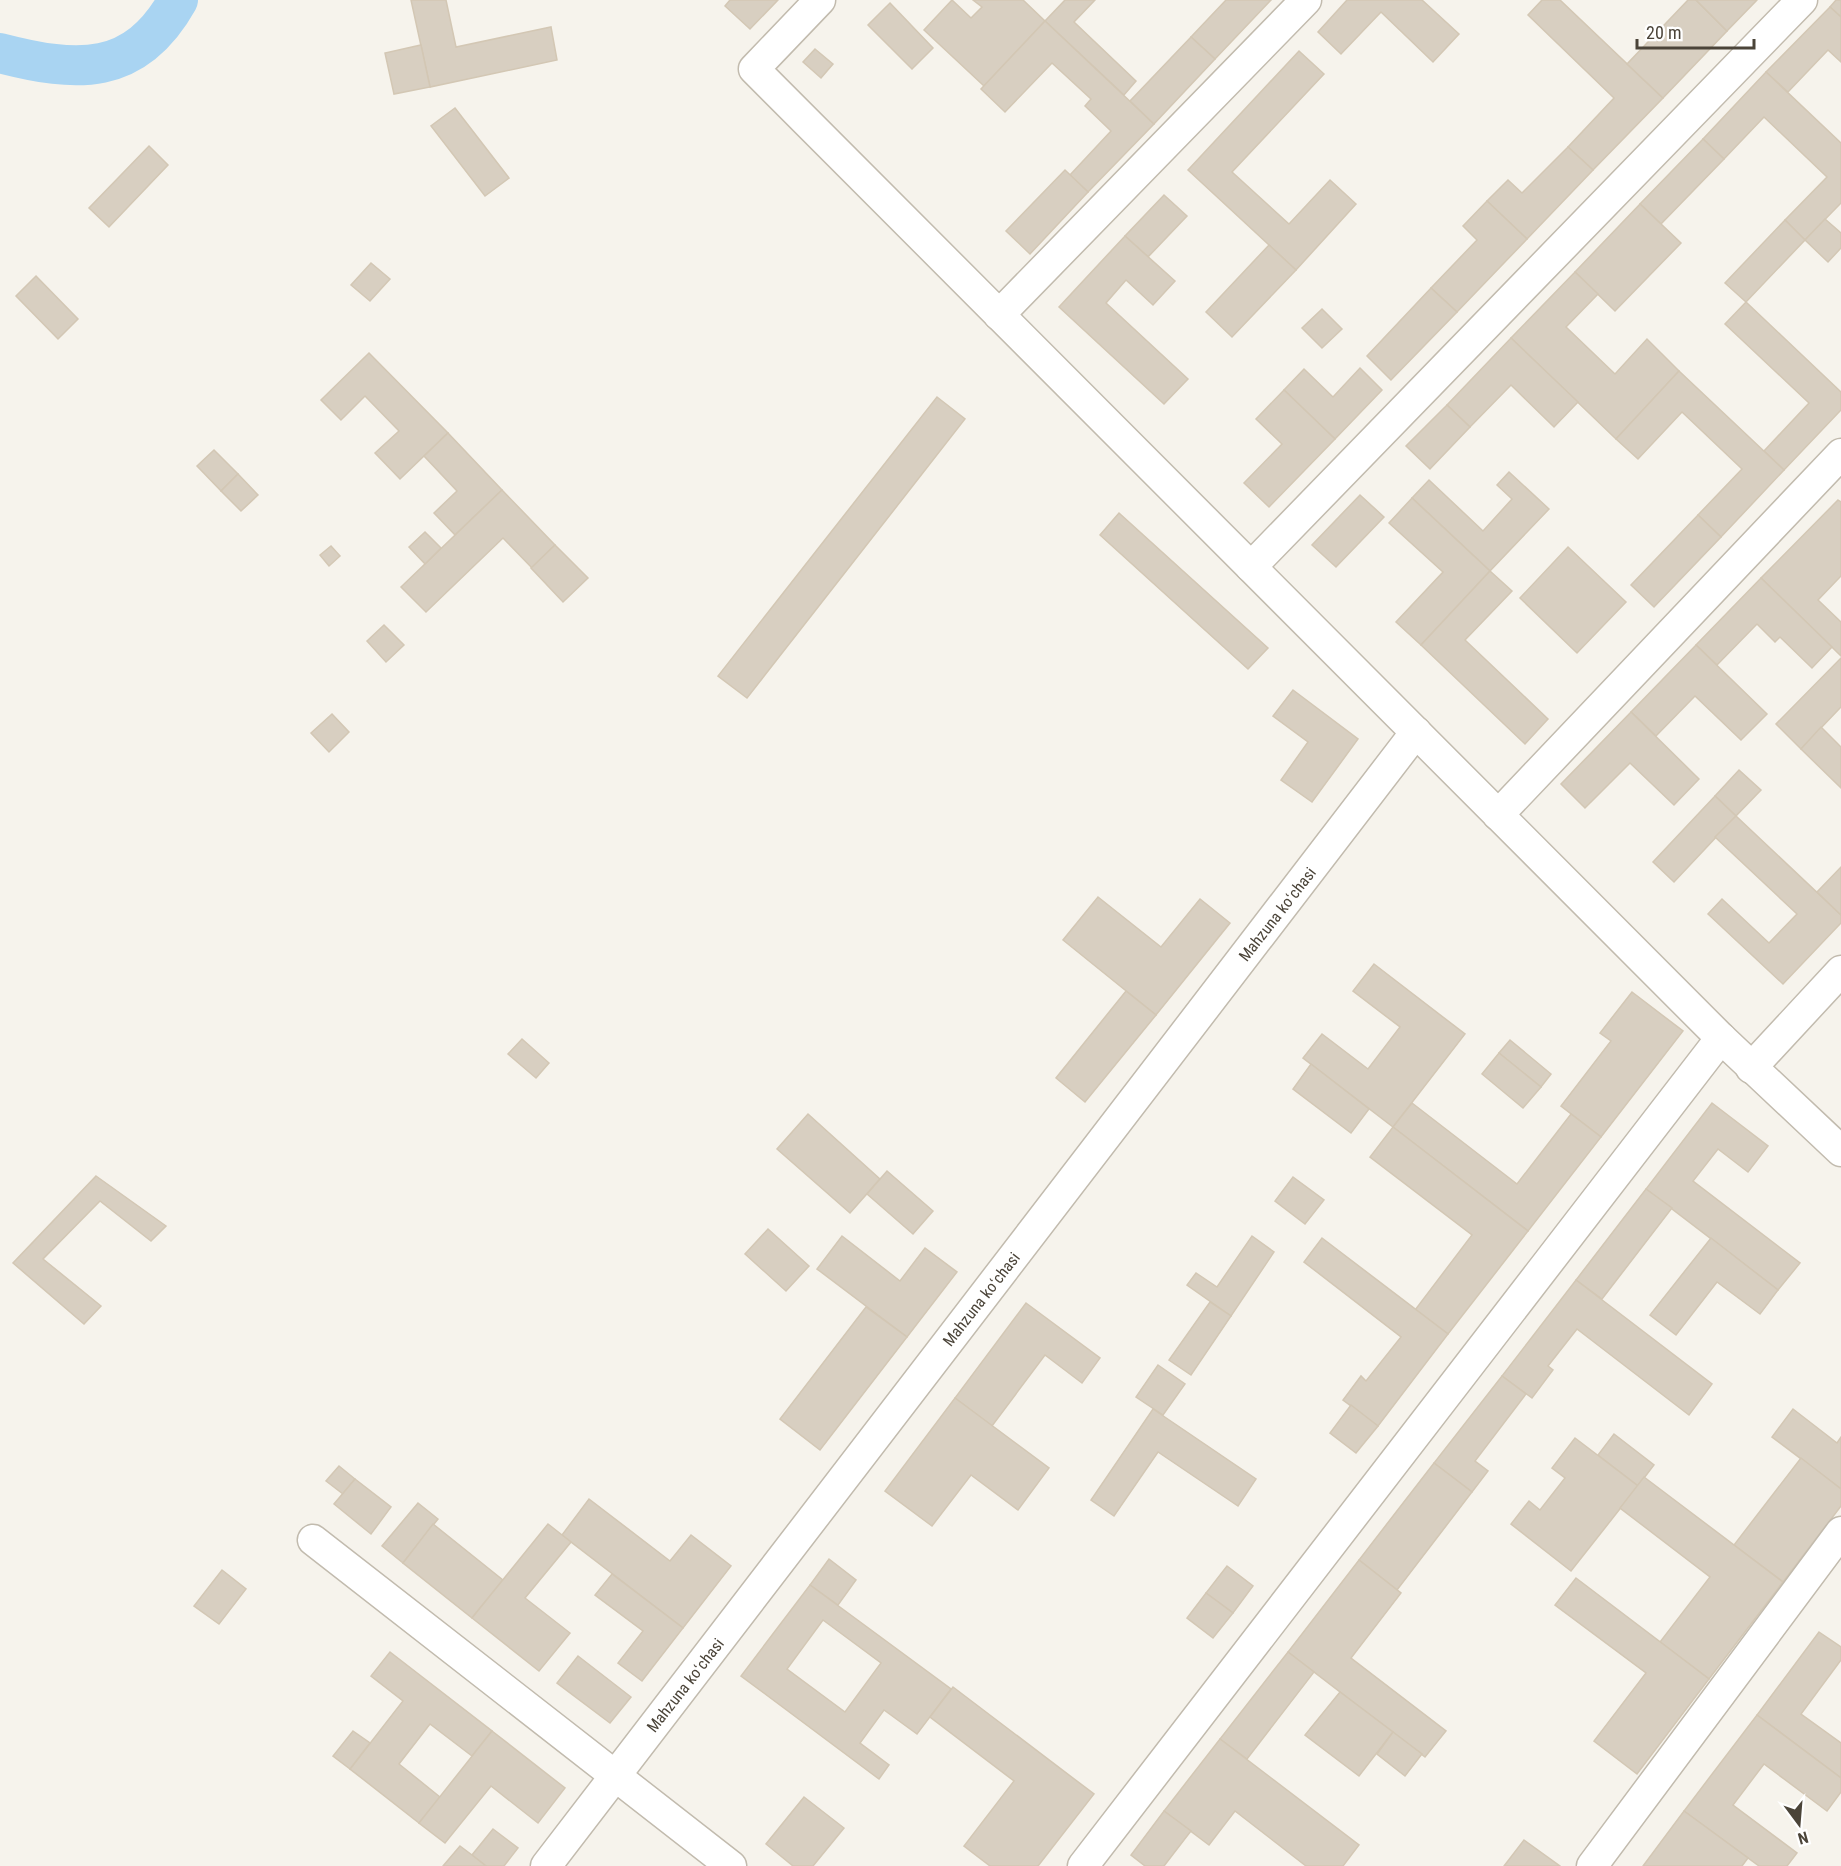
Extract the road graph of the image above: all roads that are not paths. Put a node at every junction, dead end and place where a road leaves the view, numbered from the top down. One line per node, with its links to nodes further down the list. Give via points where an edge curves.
1 (820, 0): 4 (street, via 754,69)
2 (1306, 0): 4 (street)
3 (1802, 0): 6 (street)
4 (999, 315): 6 (street)
5 (1841, 454): 8 (street)
6 (1251, 567): 7 (street)
7 (1416, 732): 8 (street); 15 (street, Mahzuna koʻchasi)
8 (1498, 815): 10 (street)
9 (1841, 971): 11 (street)
10 (1721, 1038): 11 (street); 18 (street)
11 (1751, 1068): 12 (street)
12 (1841, 1151)
13 (1841, 1532): 19 (street)
14 (313, 1540): 15 (street)
15 (615, 1776): 16 (street, Mahzuna koʻchasi); 17 (street)
16 (546, 1866)
17 (732, 1866)
18 (1083, 1866)
19 (1592, 1866)

